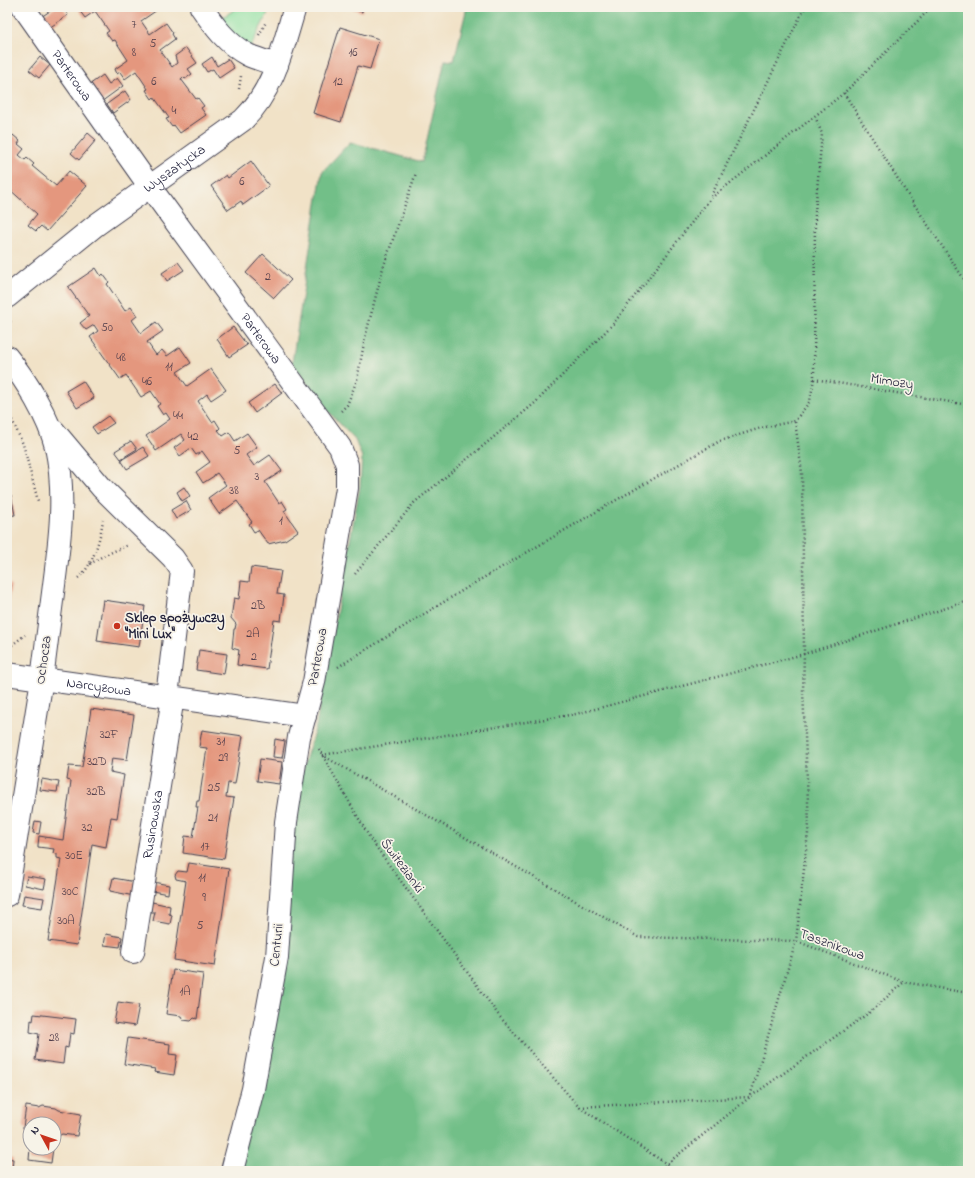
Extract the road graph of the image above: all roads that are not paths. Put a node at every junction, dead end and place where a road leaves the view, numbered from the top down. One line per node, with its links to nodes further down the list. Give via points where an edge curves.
1 (23, 7): 5 (street, Parterowa)
2 (201, 7): 4 (street, via 215,27 232,44 248,55)
3 (295, 7): 4 (street, Wyszatycka)
4 (277, 65): 5 (street, Wyszatycka, via 258,103 243,120)
5 (150, 187): 6 (street, Wyszatycka, via 96,225); 12 (street, Parterowa, via 340,446 346,465 347,488 314,682)
6 (7, 297)
7 (7, 357): 8 (street, Ochocza)
8 (49, 425): 10 (street, Ochocza, via 56,446 62,501 61,533); 11 (street, Ochocza, via 102,488 173,558 182,571)
9 (7, 674): 10 (street, Narcyzowa)
10 (42, 679): 11 (street, Narcyzowa); 13 (street, Ochocza)
11 (170, 697): 12 (street, Narcyzowa); 14 (street, Rusinowska)
12 (305, 716): 15 (street, Centurii, via 299,737 286,822 277,957 253,1089)
13 (7, 895)
14 (133, 952)
15 (232, 1171)

